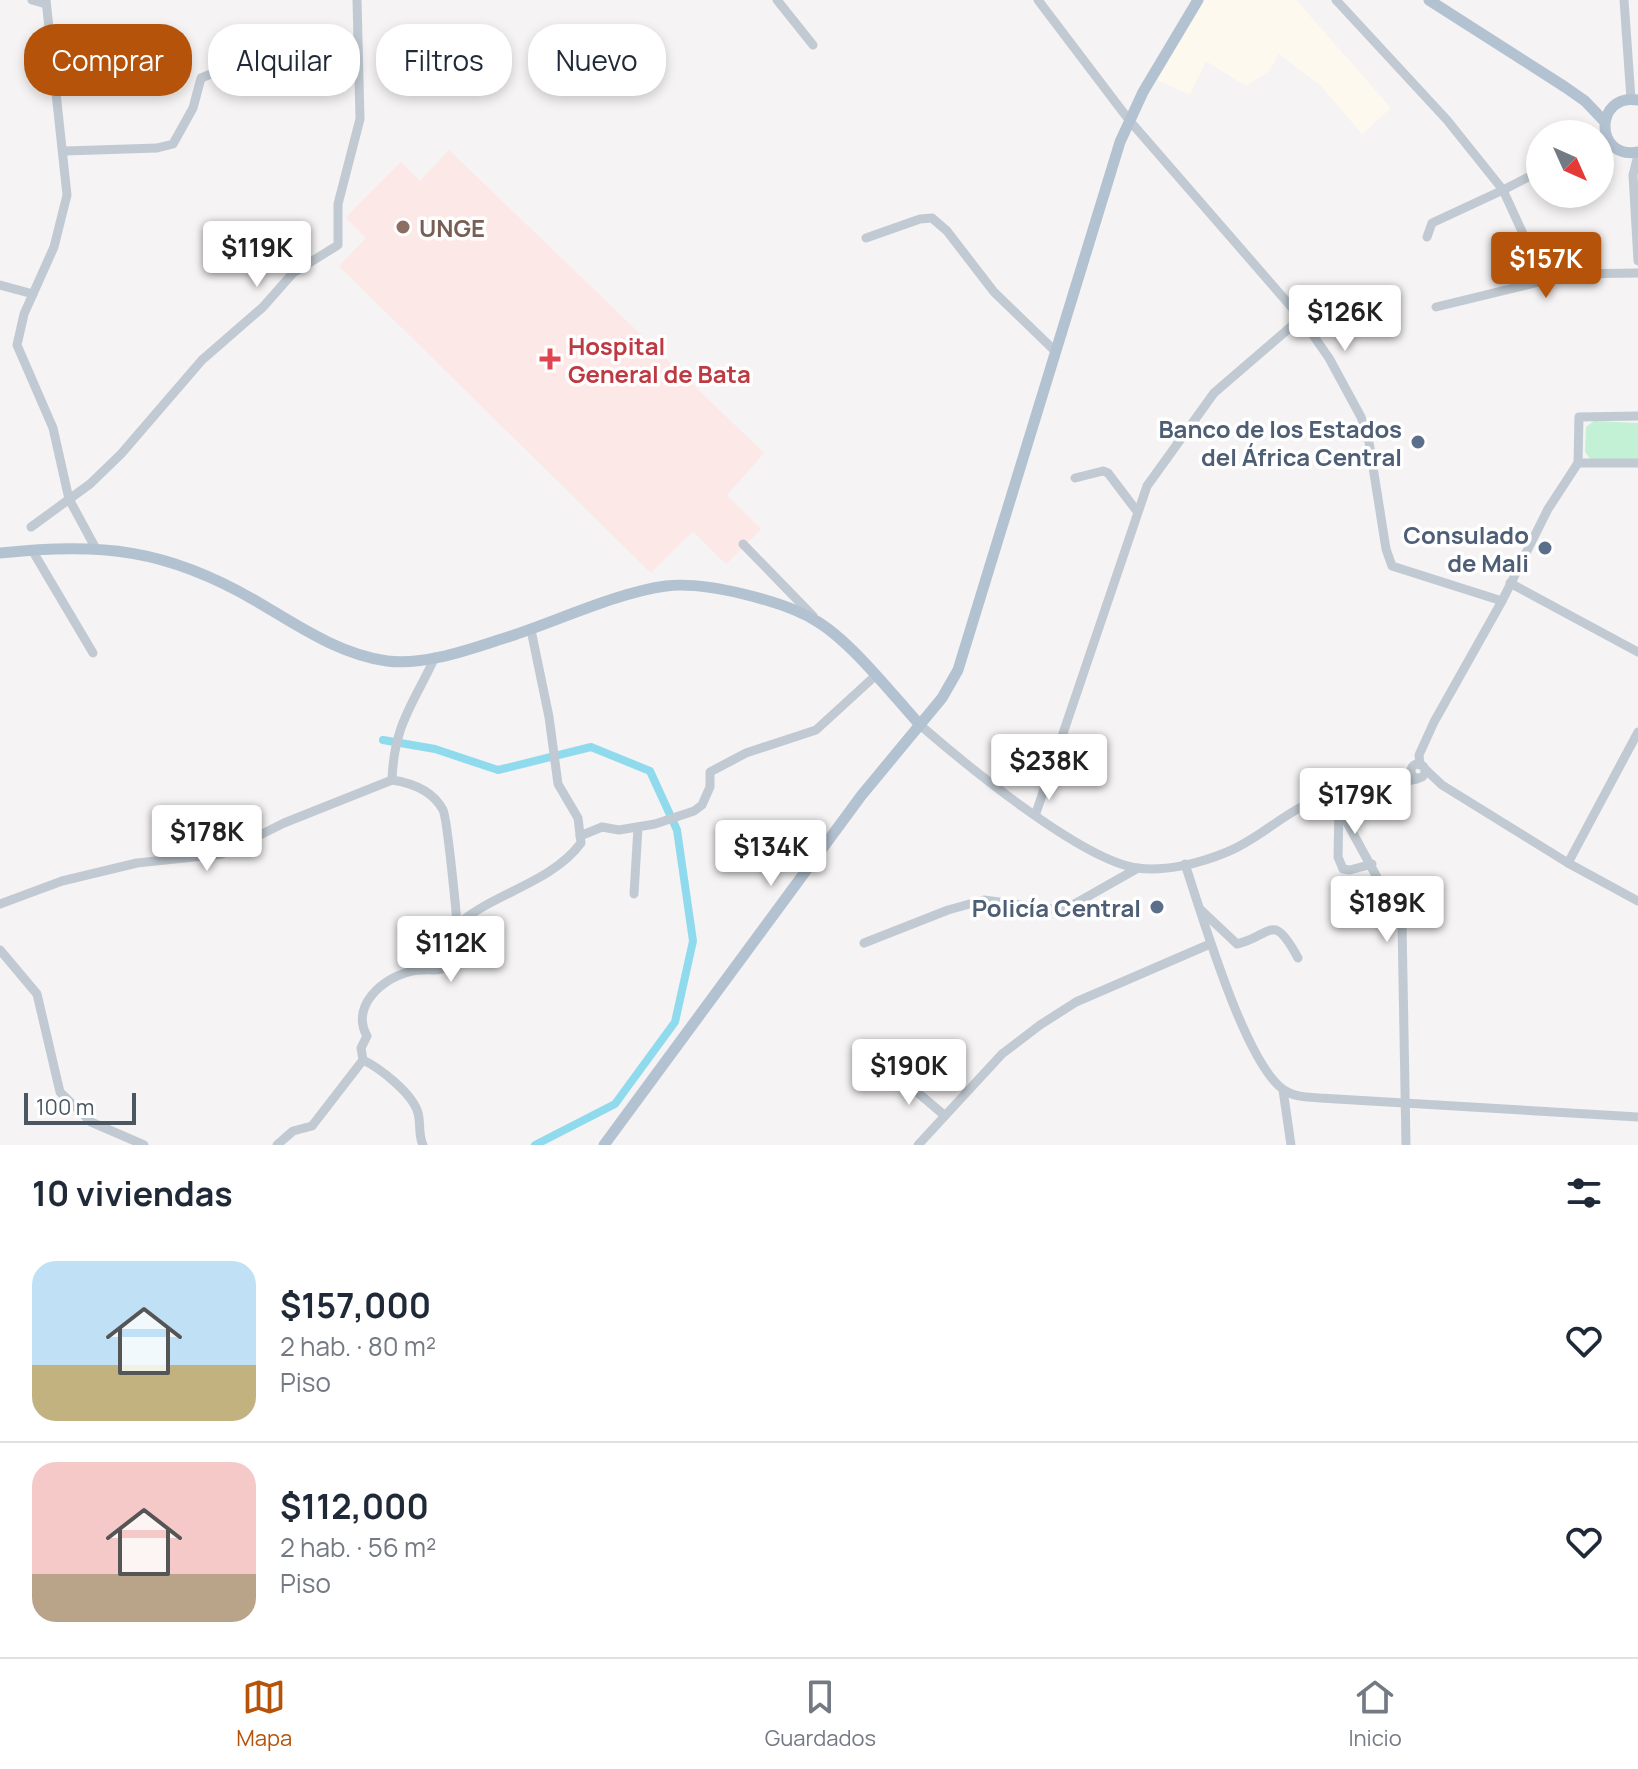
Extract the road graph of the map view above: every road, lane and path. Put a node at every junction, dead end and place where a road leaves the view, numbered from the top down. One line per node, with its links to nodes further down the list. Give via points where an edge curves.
1 (32, 0): 9 (street)
2 (357, 0): 37 (street, via 360,119 338,204 338,245 293,273 202,360 121,454)
3 (777, 0): 10 (street)
4 (1038, 0): 15 (street)
5 (1198, 0): 15 (main road)
6 (1336, 0): 22 (street, via 1447,120)
7 (1429, 0): 13 (main road)
8 (1624, 0): 12 (street)
9 (46, 2): 19 (street)
10 (813, 45)
11 (208, 75): 19 (street, via 201,78 193,108 173,144)
12 (1634, 99): 14 (main road)
13 (1585, 101): 14 (main road); 16 (main road)
14 (1614, 104): 17 (main road)
15 (1129, 120): 31 (street); 32 (main road)
16 (1595, 120)
17 (1608, 120)
18 (1614, 141): 20 (main road)
19 (65, 151): 29 (street, via 64,212)
20 (1634, 153): 25 (street)
21 (1526, 178): 22 (street)
22 (1503, 190): 23 (street, via 1432,223); 27 (street)
23 (1427, 237)
24 (866, 238): 32 (street, via 932,218 994,292)
25 (1638, 261)
26 (1638, 273): 27 (street)
27 (1545, 275): 30 (street)
28 (0, 285): 29 (street)
29 (33, 294): 37 (street, via 17,345 53,428)
30 (1436, 307)
31 (1301, 318): 38 (street, via 1214,393 1174,444); 45 (street, via 1361,417 1392,566)
32 (1055, 351): 52 (main road, via 964,658)
33 (1638, 416): 34 (street, via 1579,417)
34 (1578, 463): 35 (street); 44 (street)
35 (1638, 463)
36 (1075, 478): 38 (street, via 1108,473)
37 (69, 499): 39 (street); 41 (street)
38 (1136, 510): 58 (street)
39 (31, 527)
40 (743, 544): 46 (street)
41 (95, 547): 42 (main road); 50 (main road, via 176,562 363,656 390,661)
42 (32, 550): 43 (main road); 49 (street)
43 (0, 553)
44 (1510, 583): 45 (street); 48 (street)
45 (1502, 601): 54 (street, via 1427,735)
46 (818, 622): 47 (main road, via 772,603 680,585); 51 (main road)
47 (531, 630): 50 (main road); 60 (street, via 560,793 578,818)
48 (1638, 652)
49 (93, 653)
50 (435, 657): 55 (street, via 396,736)
51 (875, 676): 52 (main road); 59 (street, via 816,730 755,749 710,772 702,805)
52 (920, 725): 58 (street); 85 (main road, via 861,796)
53 (1638, 732): 61 (street)
54 (1418, 772): 56 (street); 61 (street)
55 (392, 780): 69 (street, via 222,854 137,863 62,881); 71 (street, via 421,789 446,813)
56 (1332, 795): 57 (street); 62 (street, via 1306,804 1227,852)
57 (1339, 807): 63 (street); 63 (street, via 1341,864 1350,870)
58 (1036, 813): 64 (street, via 1088,849)
59 (638, 827): 60 (street, via 602,827); 66 (street)
60 (580, 836): 71 (street, via 572,855 553,871 491,901)
61 (1568, 863): 67 (street)
62 (1185, 864): 64 (street); 70 (street)
63 (1372, 864): 79 (street, via 1402,923)
64 (1138, 868): 72 (street, via 1071,906 1053,909 984,900)
65 (1638, 890): 67 (street)
66 (634, 894)
67 (1623, 894): 68 (street)
68 (1638, 901)
69 (0, 904)
70 (1199, 908): 73 (street); 75 (street, via 1237,944 1271,929 1288,940)
71 (458, 924): 76 (street, via 458,951 448,967 394,977 364,1005)
72 (864, 943)
73 (1210, 944): 78 (street, via 1242,1023 1268,1074); 80 (street, via 1076,1002 1040,1025 1002,1054)
74 (0, 950): 82 (street, via 37,994 60,1092 91,1122)
75 (1298, 958)
76 (363, 1060): 83 (street, via 312,1126 293,1131); 84 (street, via 412,1101)
77 (896, 1074): 80 (street)
78 (1283, 1090): 79 (street, via 1304,1097); 87 (street)
79 (1405, 1102): 81 (street); 88 (street)
80 (944, 1115): 86 (street)
81 (1638, 1117)
82 (144, 1145)
83 (277, 1145)
84 (423, 1145)
85 (604, 1145)
86 (918, 1145)
87 (1291, 1145)
88 (1406, 1145)

